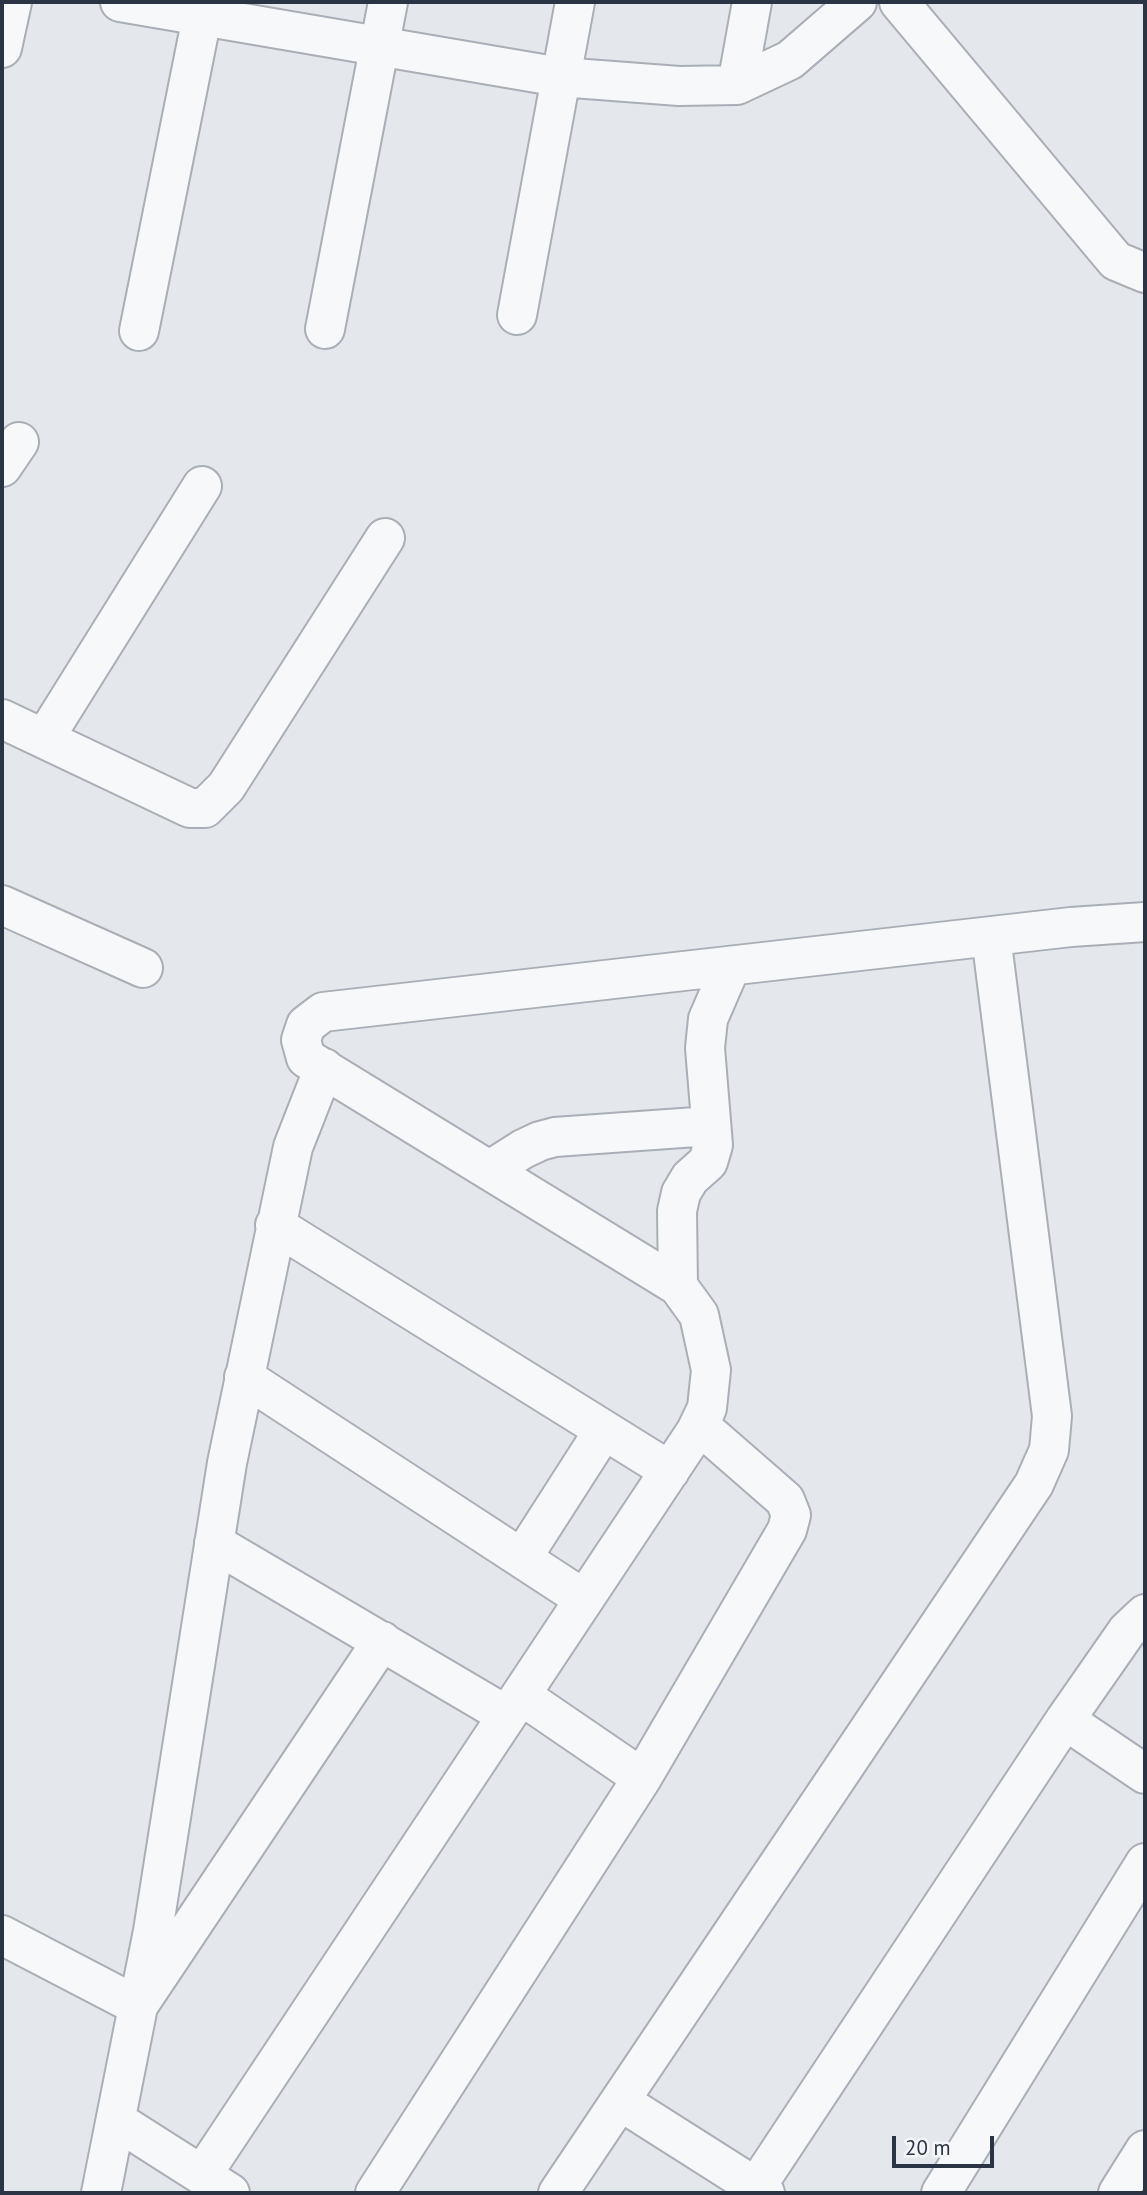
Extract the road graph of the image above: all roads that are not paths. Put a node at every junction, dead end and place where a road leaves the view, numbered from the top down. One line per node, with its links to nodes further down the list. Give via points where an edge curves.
1 (12, 2): 9 (street)
2 (120, 2): 8 (street)
3 (388, 2): 10 (street)
4 (575, 2): 11 (street)
5 (752, 2): 12 (street)
6 (857, 2): 12 (street, via 790,60)
7 (899, 2): 13 (street, via 1116,261)
8 (203, 9): 10 (street); 16 (street)
9 (2, 48)
10 (379, 48): 11 (street); 15 (street)
11 (560, 77): 12 (street, via 679,86); 14 (street)
12 (737, 85)
13 (1145, 273)
14 (517, 315)
15 (325, 329)
16 (139, 331)
17 (202, 486): 20 (street)
18 (385, 538): 20 (street, via 226,787 205,808 190,808)
19 (2, 719): 20 (street)
20 (44, 739)
21 (2, 905): 25 (street)
22 (1145, 922): 23 (street)
23 (991, 936): 24 (street); 47 (street, via 1052,1416 1049,1450 1034,1485)
24 (731, 966): 26 (street, via 323,1013 306,1025 301,1041 306,1058); 27 (street, via 708,1019 705,1048)
25 (143, 968)
26 (324, 1068): 28 (street); 29 (street, via 293,1147)
27 (710, 1126): 28 (street, via 555,1137 523,1149); 30 (street, via 713,1145 708,1162 690,1178 677,1211)
28 (489, 1170): 30 (street)
29 (275, 1225): 31 (street); 33 (street)
30 (678, 1286): 32 (street, via 699,1315 711,1370 707,1408)
31 (244, 1377): 35 (street); 36 (street)
32 (699, 1425): 34 (street); 43 (street, via 785,1500 791,1515 787,1530)
33 (604, 1430): 34 (street); 36 (street)
34 (670, 1471): 37 (street)
35 (214, 1543): 39 (street); 46 (street)
36 (522, 1558): 37 (street)
37 (584, 1599): 40 (street)
38 (1145, 1614): 41 (street, via 1127,1631)
39 (382, 1641): 40 (street); 46 (street)
40 (514, 1706): 43 (street); 50 (street)
41 (1065, 1720): 42 (street); 51 (street)
42 (1145, 1774)
43 (642, 1778): 53 (street)
44 (1145, 1863): 55 (street)
45 (2, 1935): 46 (street)
46 (138, 2006): 48 (street)
47 (620, 2102): 51 (street); 54 (street)
48 (117, 2120): 50 (street); 52 (street)
49 (1145, 2150): 56 (street)
50 (216, 2184)
51 (761, 2190)
52 (101, 2193)
53 (375, 2193)
54 (558, 2193)
55 (941, 2193)
56 (1118, 2193)

